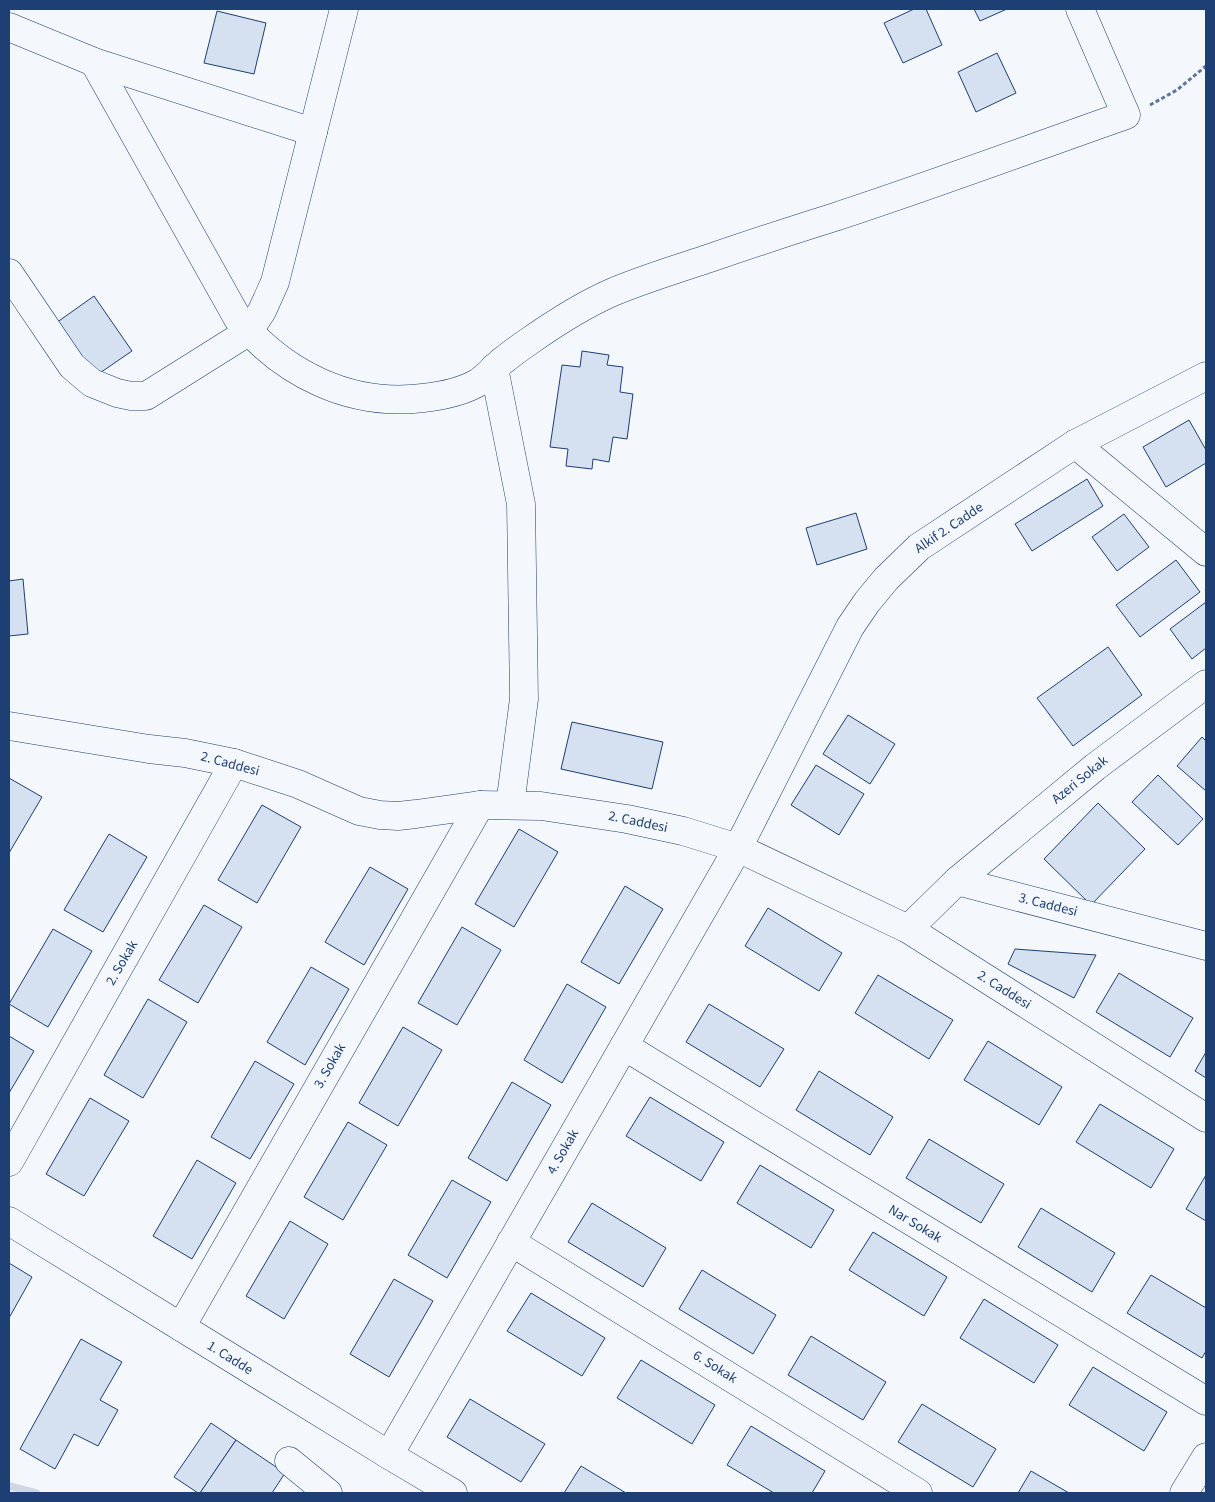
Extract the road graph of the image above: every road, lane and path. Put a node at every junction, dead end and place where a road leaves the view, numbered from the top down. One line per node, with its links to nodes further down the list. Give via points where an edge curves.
1 (344, 9): 7 (street)
2 (1080, 9): 6 (street)
3 (9, 27): 4 (street)
4 (94, 62): 7 (street); 9 (street)
5 (1206, 66): 6 (path, via 1171,93)
6 (1126, 115): 10 (street, via 869,206 647,278 576,311)
7 (313, 132): 9 (street, via 275,282)
8 (9, 273): 9 (street, via 72,366 92,382 117,393 146,396)
9 (248, 332): 10 (street, via 302,374 346,393 370,398 426,398 453,392 478,382)
10 (494, 368): 18 (street, via 521,504 524,699)
11 (1206, 376): 12 (street, Alkif 2. Cadde)
12 (1076, 444): 13 (street); 19 (street, Alkif 2. Cadde, via 919,547 886,579 850,627)
13 (1206, 552)
14 (1206, 684): 20 (street, Azeri Sokak, via 1095,767)
15 (9, 726): 16 (street, 2. Caddesi)
16 (234, 763): 17 (street, 2. Caddesi, via 298,784 359,811 380,815 398,816); 25 (street, 2. Sokak)
17 (480, 805): 18 (street, 2. Caddesi); 28 (street, 3. Sokak)
18 (510, 805): 19 (street, 2. Caddesi, via 571,809 627,818)
19 (738, 848): 21 (street, 2. Caddesi); 23 (street, 4. Sokak)
20 (957, 881): 21 (street); 22 (street, 3. Caddesi)
21 (908, 929): 24 (street, 2. Caddesi)
22 (1206, 946)
23 (624, 1046): 27 (street, 4. Sokak); 29 (street, Nar Sokak)
24 (1206, 1118)
25 (9, 1162)
26 (9, 1221): 28 (street, 1. Cadde)
27 (511, 1242): 30 (street, 4. Sokak); 35 (street, 6. Sokak)
28 (181, 1327): 30 (street, 1. Cadde)
29 (1206, 1401)
30 (388, 1455): 33 (street, 1. Cadde)
31 (1206, 1457): 36 (street)
32 (289, 1461): 34 (street)
33 (438, 1490)
34 (328, 1493)
35 (918, 1493)
36 (1184, 1493)

